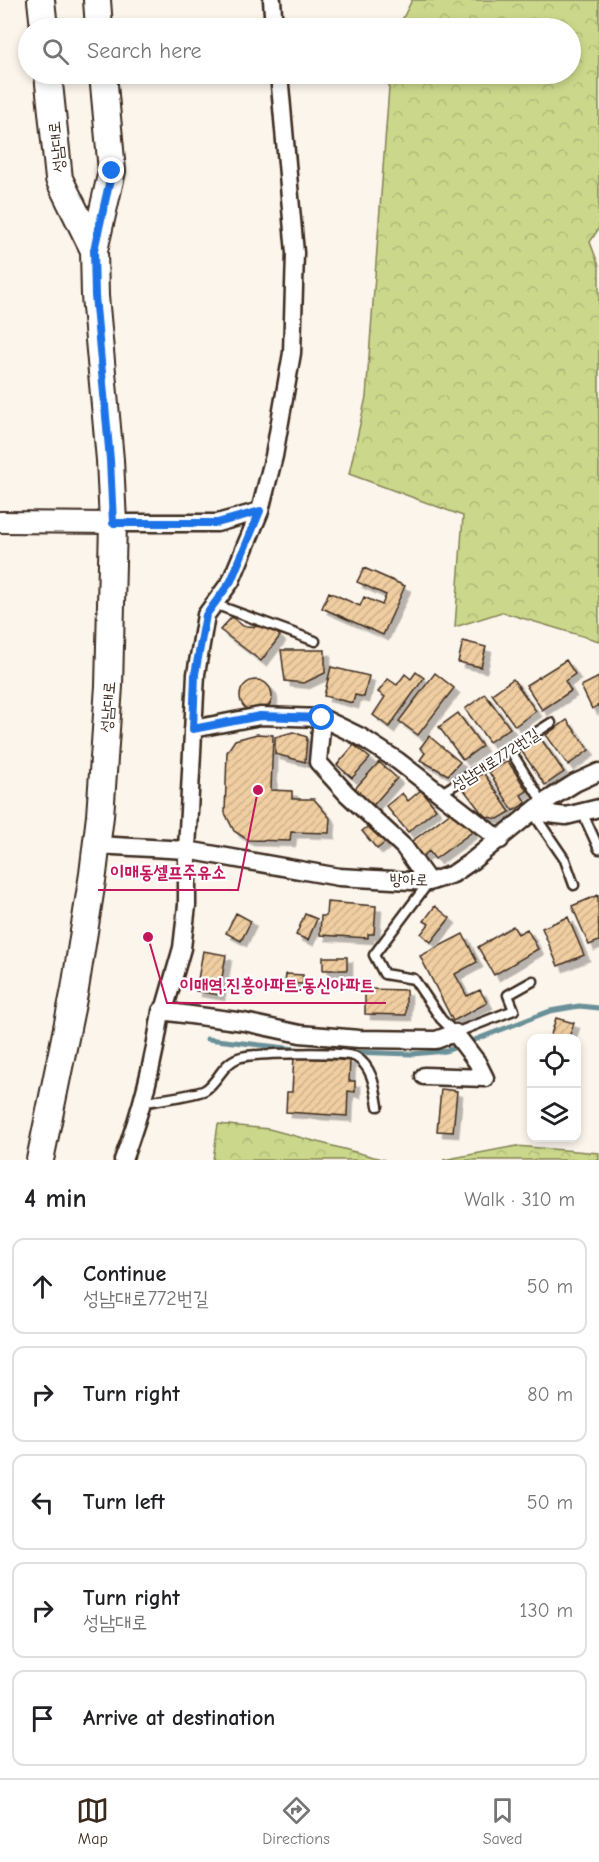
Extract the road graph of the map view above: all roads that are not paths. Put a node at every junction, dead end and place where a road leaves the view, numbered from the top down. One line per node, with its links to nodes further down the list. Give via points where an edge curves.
1 (41, 0): 4 (main road)
2 (97, 0): 5 (main road)
3 (272, 0): 6 (street)
4 (43, 18)
5 (98, 18)
6 (273, 18)
7 (49, 84): 10 (main road, 성남대로, via 59,179)
8 (104, 84): 10 (main road, 성남대로, via 112,171)
9 (280, 84): 11 (street, via 295,253 292,353)
10 (94, 250): 13 (main road, 성남대로)
11 (260, 511): 13 (street, via 217,523); 14 (street, via 231,581)
12 (0, 522): 13 (street)
13 (113, 523): 26 (main road, 성남대로, via 109,686)
14 (214, 604): 15 (lane); 18 (street, via 206,615 195,674)
15 (315, 641)
16 (322, 718): 18 (street, 성남대로772번길, via 260,716); 21 (street, 성남대로772번길, via 398,761); 29 (street, via 318,762 346,794 404,847)
17 (551, 723): 19 (lane, 성남대로772번길)
18 (193, 729): 28 (street)
19 (510, 750): 21 (lane, 성남대로772번길); 22 (lane)
20 (599, 772): 22 (street, 방아로)
21 (440, 795): 25 (street, 성남대로772번길)
22 (538, 808): 24 (street, via 566,816); 25 (street, 방아로); 30 (lane)
23 (599, 808): 24 (street)
24 (582, 812): 27 (lane)
25 (500, 840): 29 (street, 방아로, via 453,874)
26 (96, 845): 28 (street, 방아로); 37 (main road, 성남대로, via 75,989)
27 (599, 849)
28 (187, 850): 29 (street, 방아로, via 339,877); 32 (street, via 182,948)
29 (429, 882): 33 (lane, via 374,954 384,974 414,979)
30 (574, 885)
31 (533, 981): 33 (lane, via 508,995 514,1010)
32 (161, 1011): 33 (street, via 300,1034 359,1039 436,1040); 35 (street, via 156,1050)
33 (455, 1033): 34 (street, via 485,1078)
34 (424, 1076)
35 (141, 1103): 36 (lane, via 204,1090 227,1064 238,1058 293,1053 355,1056 373,1080); 38 (street)
36 (378, 1106)
37 (40, 1160)
38 (123, 1160)

